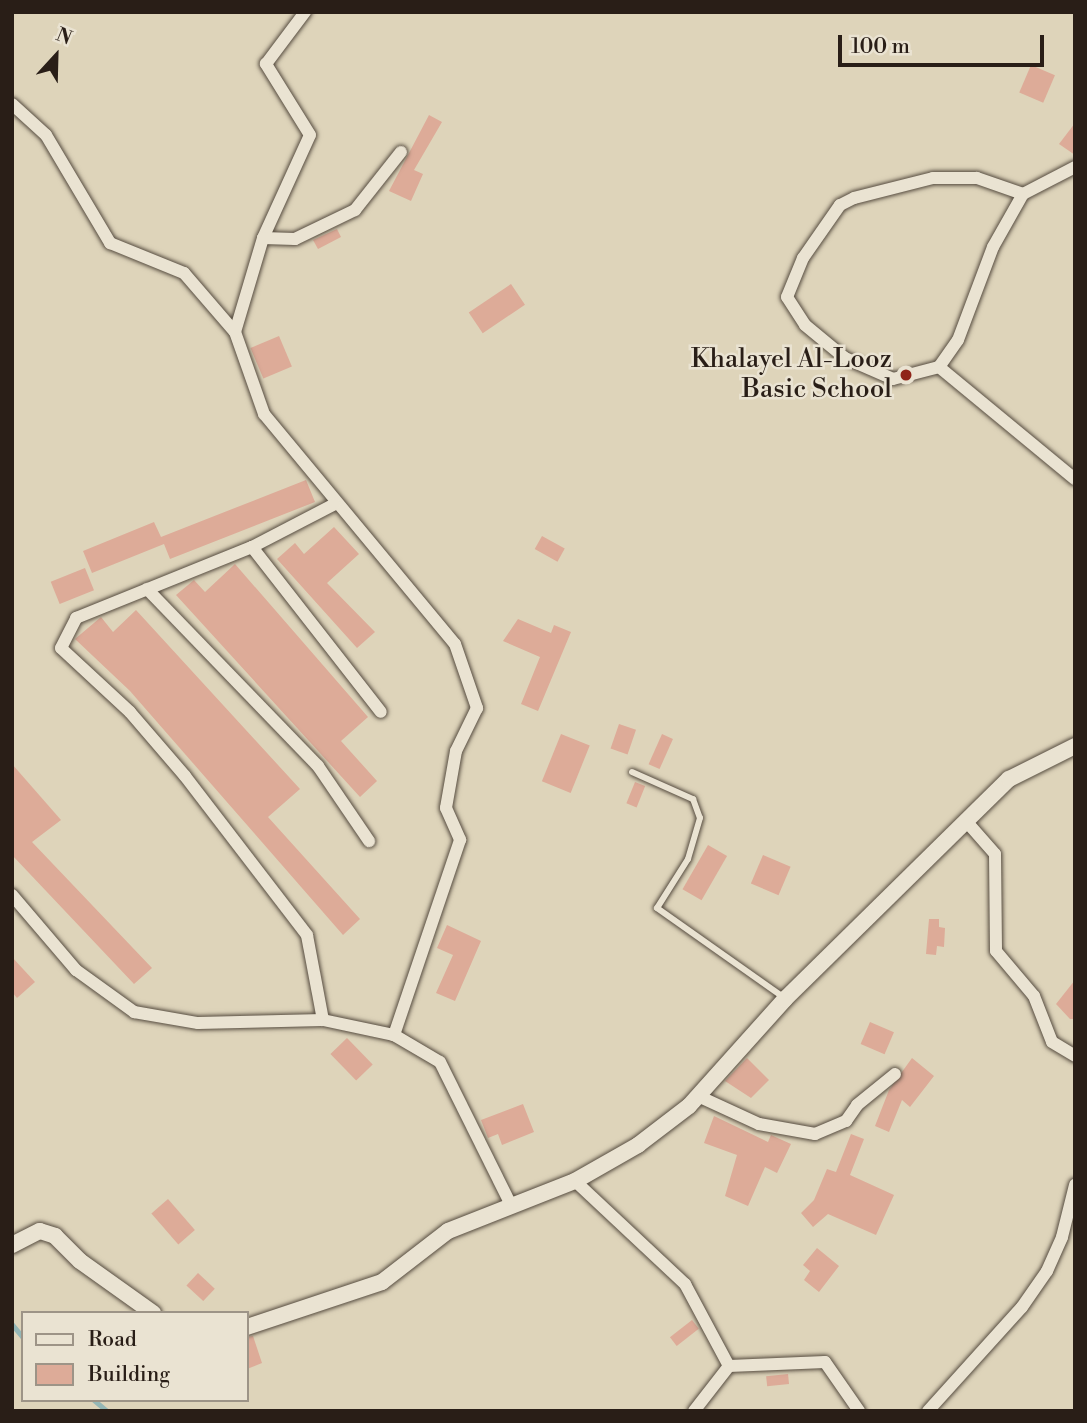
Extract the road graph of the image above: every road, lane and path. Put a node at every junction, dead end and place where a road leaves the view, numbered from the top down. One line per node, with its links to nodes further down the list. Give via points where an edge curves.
1 (305, 12): 6 (street, via 266,64 310,135)
2 (12, 104): 7 (street, via 46,135 110,243 184,273)
3 (401, 152): 6 (street, via 355,210 295,239)
4 (1075, 167): 5 (street)
5 (1023, 194): 8 (street, via 1011,223 993,247 958,340); 8 (street, via 976,178 889,186 840,205 803,258 787,297 826,344 893,379)
6 (262, 238): 7 (street)
7 (235, 332): 10 (street, via 264,414)
8 (939, 367): 9 (street)
9 (1075, 479)
10 (335, 504): 11 (street); 21 (street, via 454,644 477,708 456,751 446,808 460,840)
11 (251, 547): 12 (street); 13 (street)
12 (147, 589): 17 (street, via 318,766); 20 (street, via 76,618 61,648 131,712 307,935)
13 (381, 712)
14 (1075, 746): 16 (street, via 1031,764)
15 (632, 772): 19 (lane, via 693,799 700,818 688,859 657,908)
16 (966, 821): 19 (street); 22 (street, via 995,854 996,951 1034,996 1052,1042)
17 (369, 841)
18 (12, 895): 20 (street, via 76,970 134,1012 198,1023)
19 (785, 999): 24 (street)
20 (323, 1020): 21 (street)
21 (394, 1035): 27 (street, via 439,1062)
22 (1075, 1056)
23 (895, 1074): 24 (street, via 857,1105 846,1121 815,1134 759,1124)
24 (698, 1096): 25 (street, via 638,1145)
25 (575, 1181): 27 (street); 31 (street, via 685,1284)
26 (1075, 1185): 34 (street, via 1062,1237 1046,1271 1022,1307)
27 (511, 1205): 30 (street, via 449,1231 382,1282)
28 (12, 1245): 29 (street, via 40,1231 55,1236 80,1262)
29 (150, 1311)
30 (248, 1327)
31 (729, 1366): 32 (street); 33 (street, via 825,1362)
32 (694, 1411)
33 (859, 1411)
34 (928, 1411)

